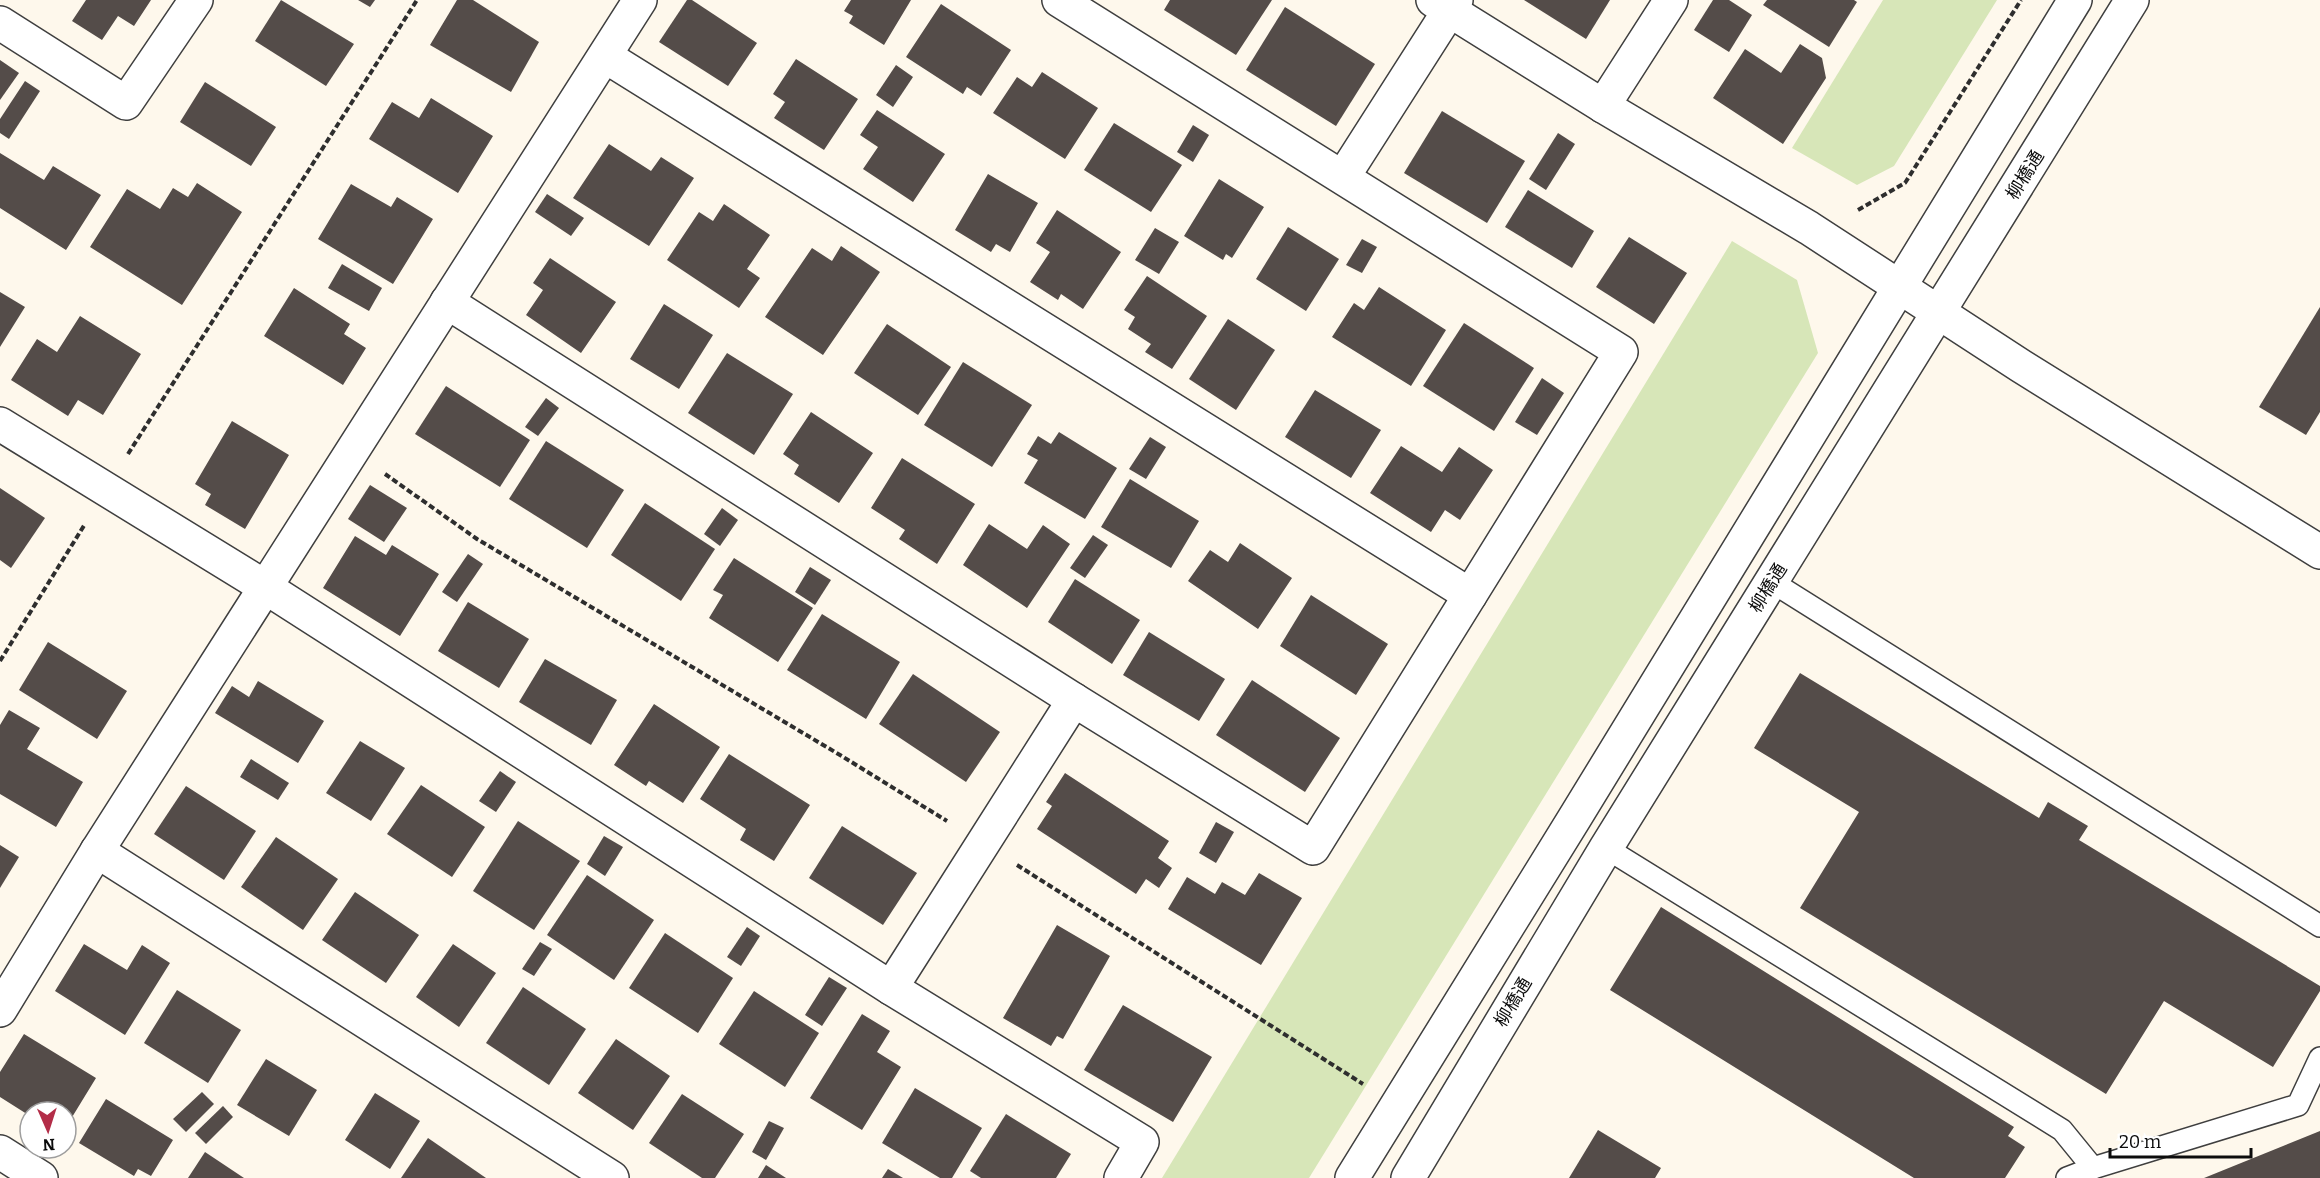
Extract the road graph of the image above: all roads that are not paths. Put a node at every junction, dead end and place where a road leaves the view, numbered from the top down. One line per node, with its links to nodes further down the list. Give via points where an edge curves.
1 (196, 0): 8 (street, via 126,103)
2 (640, 0): 9 (street)
3 (1059, 0): 11 (street)
4 (1671, 0): 10 (street)
5 (2075, 0): 12 (street)
6 (2132, 0): 14 (street, 柳橋通)
7 (1446, 3): 10 (street); 11 (street)
8 (0, 23)
9 (604, 56): 13 (street); 19 (street)
10 (1603, 106): 12 (street, via 1809,228)
11 (1343, 177): 19 (street, via 1621,352)
12 (1900, 287): 14 (street); 33 (street)
13 (447, 302): 18 (street); 20 (street)
14 (1940, 313): 16 (street); 17 (street, 柳橋通)
15 (0, 424): 18 (street)
16 (2320, 552)
17 (1772, 582): 21 (street, 柳橋通); 23 (lane)
18 (265, 587): 22 (street); 24 (street)
19 (1470, 596): 20 (street, via 1313,848)
20 (1074, 700): 24 (street)
21 (1606, 848): 29 (lane, via 2062,1130); 34 (street, 柳橋通)
22 (97, 850): 25 (street); 31 (street)
23 (2320, 926)
24 (891, 988): 32 (street, via 1142,1142)
25 (0, 1010)
26 (2320, 1058): 27 (lane)
27 (2314, 1085): 29 (lane, via 2298,1105)
28 (0, 1152): 30 (street)
29 (2093, 1168): 35 (lane)
30 (41, 1178)
31 (612, 1178)
32 (1121, 1178)
33 (1352, 1178)
34 (1408, 1178)
35 (2067, 1178)

